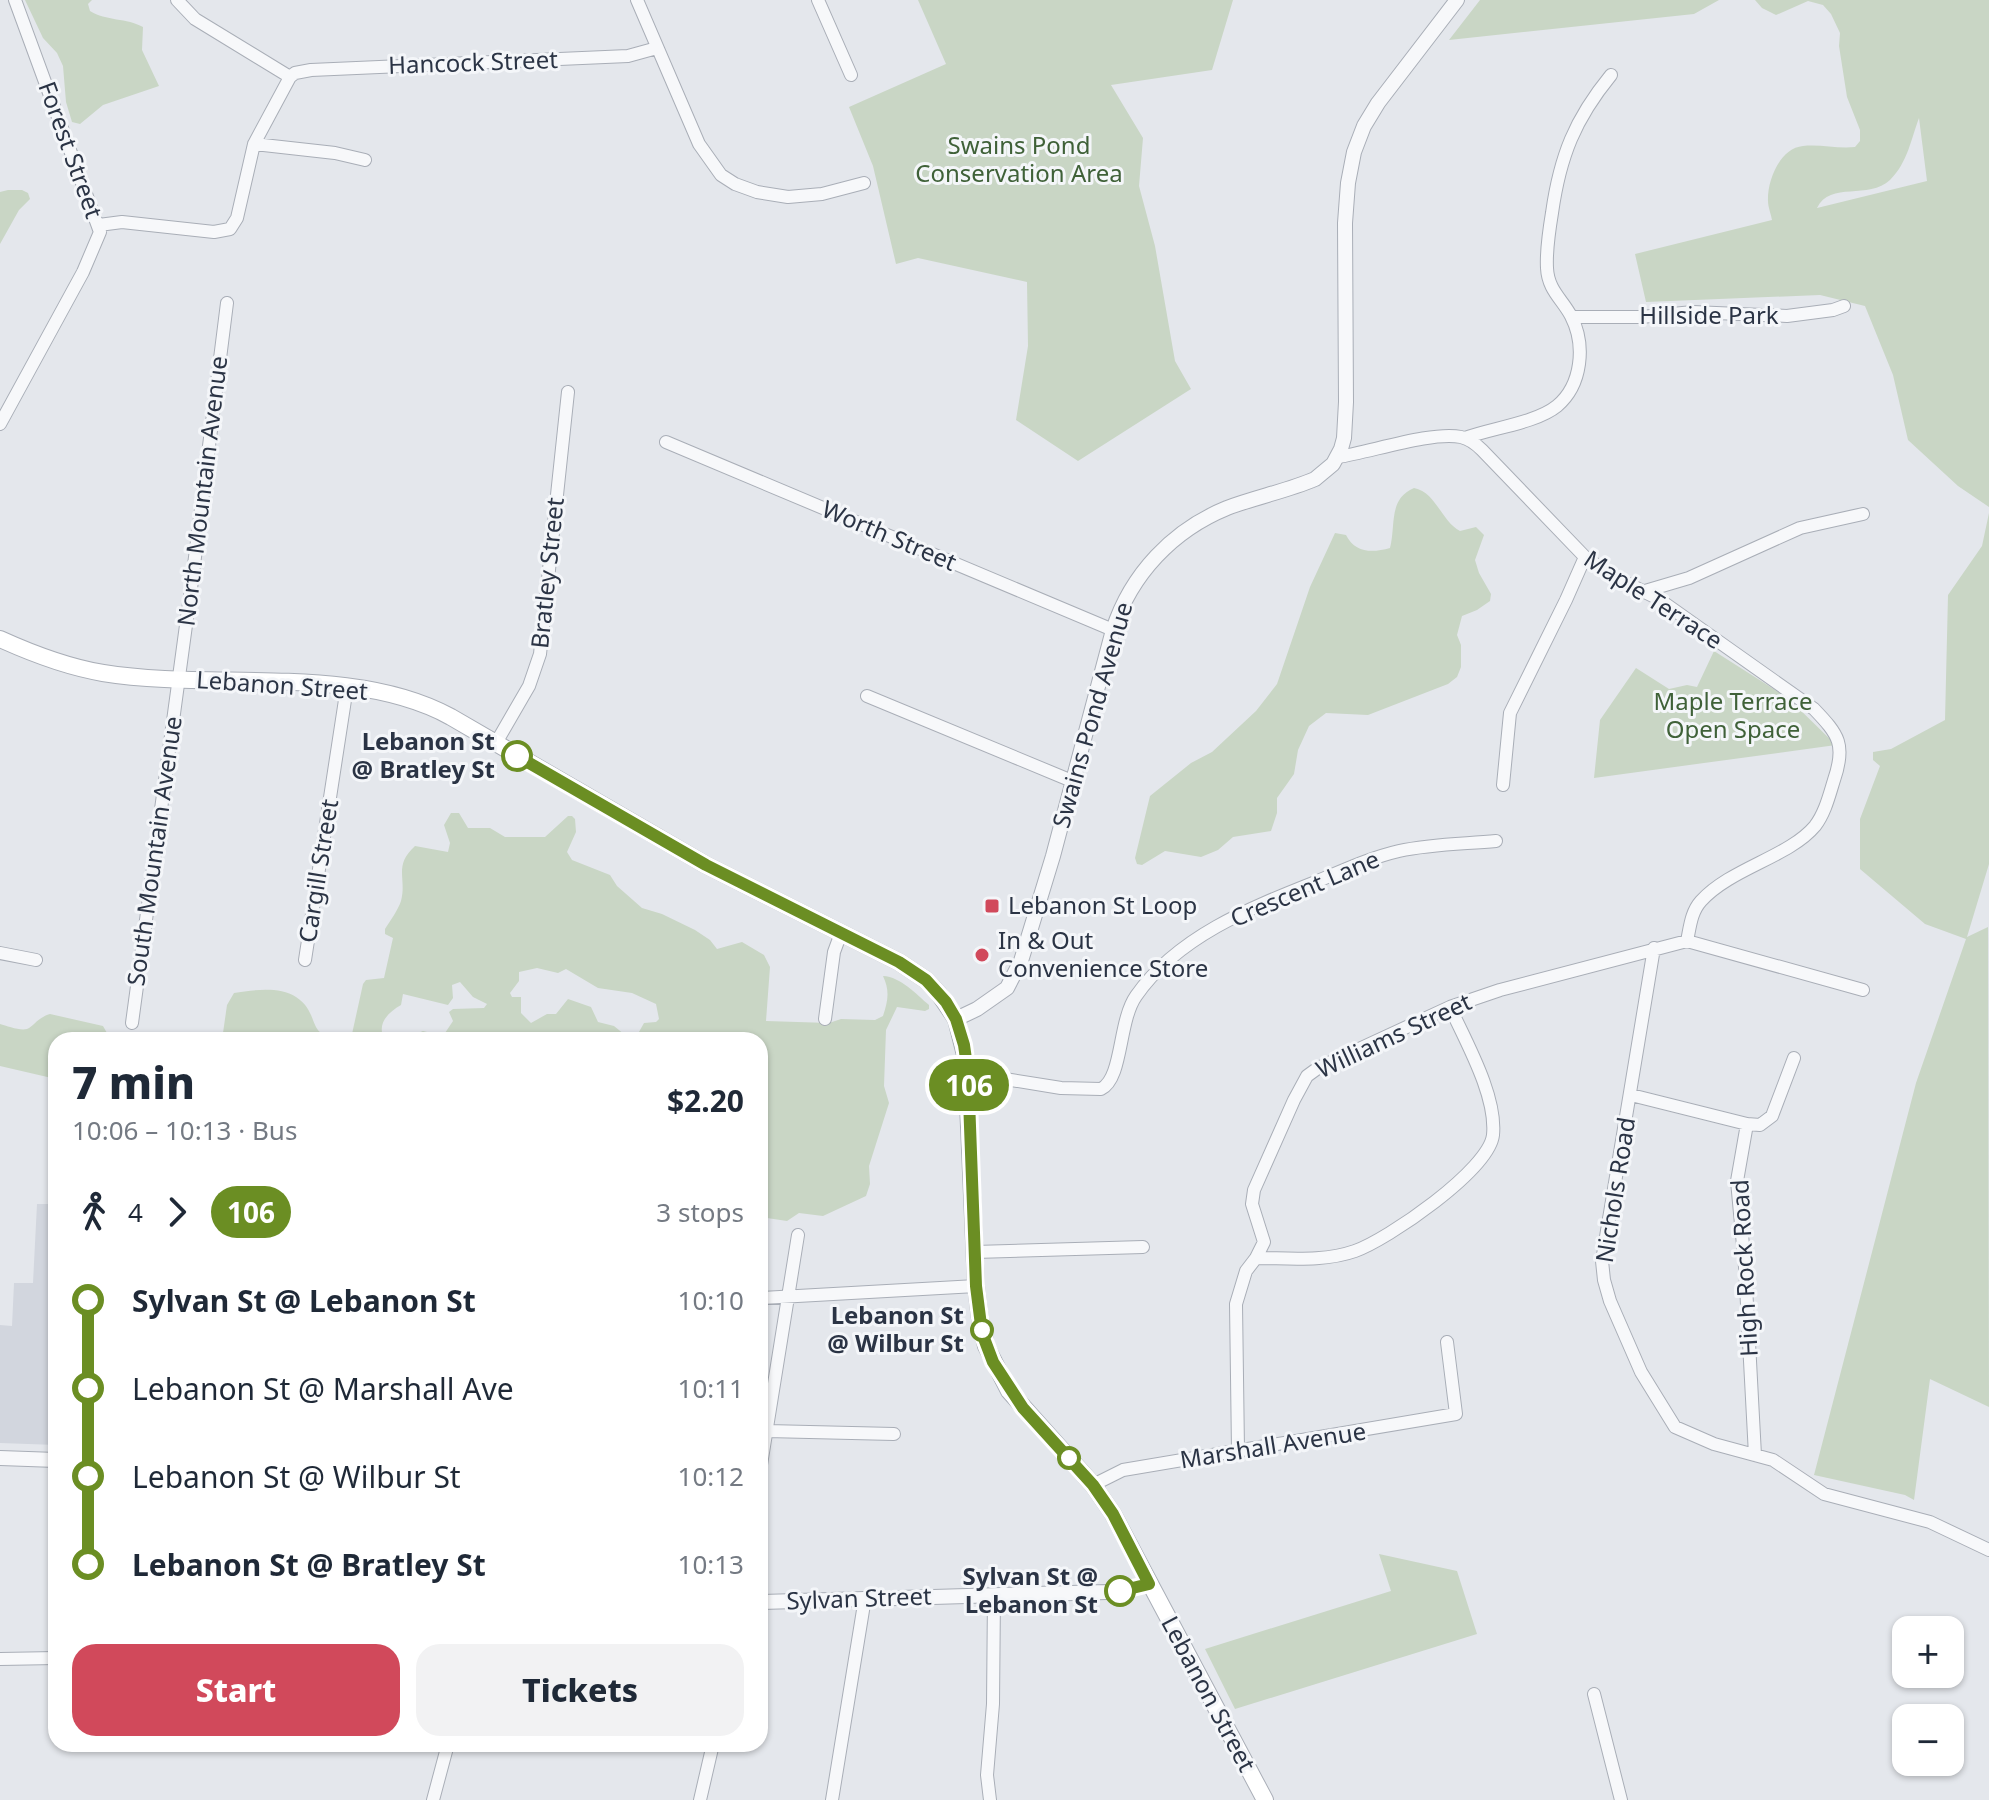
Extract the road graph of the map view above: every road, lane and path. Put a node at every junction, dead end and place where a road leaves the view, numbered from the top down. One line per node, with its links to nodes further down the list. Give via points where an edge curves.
1 (15, 0): 13 (street, Forest Street)
2 (177, 0): 9 (street, via 195,19)
3 (637, 0): 6 (street)
4 (818, 0): 7 (street)
5 (1457, 0): 22 (street, via 1378,103 1351,165 1345,223 1346,422)
6 (657, 48): 9 (street, Hancock Street, via 628,56 311,70); 12 (street, via 699,144 728,181 788,197)
7 (851, 75)
8 (1611, 75): 16 (street, via 1588,103 1557,173 1547,271 1552,290)
9 (290, 77): 10 (street)
10 (254, 144): 11 (street); 13 (street, via 237,218 228,230)
11 (365, 160)
12 (864, 183)
13 (99, 225): 18 (street, Forest Street, via 93,251)
14 (227, 303): 28 (street, North Mountain Avenue)
15 (1844, 306): 16 (street, Hillside Park, via 1787,316 1693,312)
16 (1572, 317): 20 (street, via 1580,371 1568,395 1528,421)
17 (568, 392): 31 (street, Bratley Street, via 540,654 529,686)
18 (6, 400): 19 (street, Forest Street)
19 (0, 424)
20 (1465, 438): 22 (street, via 1436,437); 24 (street, Maple Terrace)
21 (666, 442): 26 (street, Worth Street)
22 (1338, 457): 26 (street, Swains Pond Avenue, via 1315,479 1230,507 1182,533 1132,586)
23 (1863, 514): 25 (street, via 1800,528 1689,578)
24 (1585, 557): 25 (street, Maple Terrace); 33 (street, via 1510,713)
25 (1645, 591): 36 (street, Maple Terrace, via 1814,709 1840,741 1837,773 1815,826 1700,902)
26 (1113, 630): 32 (street, Swains Pond Avenue)
27 (0, 639): 28 (main road, Lebanon Street, via 86,670)
28 (179, 680): 29 (main road, Lebanon Street); 45 (street, South Mountain Avenue)
29 (347, 687): 31 (main road, Lebanon Street, via 431,707); 40 (street, Cargill Street)
30 (867, 696): 32 (street)
31 (496, 743): 35 (main road, Lebanon Street, via 693,858)
32 (1072, 781): 44 (street, Swains Pond Avenue, via 1039,907 1013,978 998,996)
33 (1503, 785)
34 (1496, 841): 47 (street, Crescent Lane, via 1420,847 1360,862 1218,926 1173,958 1138,993 1125,1019 1116,1068 1101,1089 1074,1090)
35 (841, 933): 43 (street); 44 (main road, Lebanon Street, via 918,974)
36 (1687, 941): 37 (street, Williams Street); 41 (street, Williams Street)
37 (1654, 948): 42 (street, Williams Street); 48 (street, Nichols Road)
38 (0, 953): 39 (street)
39 (36, 960)
40 (305, 960)
41 (1863, 990)
42 (1450, 1007): 53 (street, Williams Street, via 1307,1076 1254,1190 1252,1204 1264,1242); 53 (street, via 1491,1109 1493,1135 1482,1159 1432,1204 1365,1247 1316,1257)
43 (825, 1019)
44 (956, 1019): 47 (main road, Lebanon Street)
45 (132, 1023)
46 (1794, 1058): 49 (street, via 1772,1116 1760,1125)
47 (968, 1073): 52 (main road, Lebanon Street)
48 (1631, 1095): 49 (street); 62 (street, Nichols Road, via 1602,1261 1610,1301 1641,1372 1675,1427)
49 (1747, 1124): 62 (street, High Rock Road, via 1737,1181)
50 (798, 1235): 56 (street)
51 (1143, 1247): 52 (street)
52 (975, 1252): 54 (main road, Lebanon Street)
53 (1256, 1258): 61 (street, Williams Street, via 1236,1304)
54 (976, 1286): 56 (street); 65 (main road, Lebanon Street, via 982,1333 1000,1376)
55 (768, 1298): 56 (street)
56 (789, 1298): 58 (street)
57 (1447, 1342): 61 (street, Marshall Avenue, via 1456,1414)
58 (768, 1425)
59 (768, 1431): 60 (street)
60 (894, 1434)
61 (1238, 1450): 65 (street, Marshall Avenue, via 1119,1471)
62 (1755, 1455): 66 (street, Nichols Road, via 1773,1460 1824,1494 1930,1522)
63 (0, 1458): 64 (street)
64 (48, 1460)
65 (1093, 1485): 67 (main road, Lebanon Street)
66 (1989, 1550)
67 (1149, 1584): 68 (street, Sylvan Street, via 1118,1591); 80 (main road, Lebanon Street)
68 (994, 1595): 69 (street, Sylvan Street); 79 (street)
69 (865, 1598): 70 (street, Sylvan Street); 78 (street)
70 (768, 1602)
71 (48, 1658): 72 (street)
72 (0, 1659)
73 (1594, 1694): 81 (street)
74 (446, 1752): 76 (street)
75 (711, 1752): 77 (street)
76 (433, 1800)
77 (700, 1800)
78 (832, 1800)
79 (990, 1800)
80 (1265, 1800)
81 (1621, 1800)

